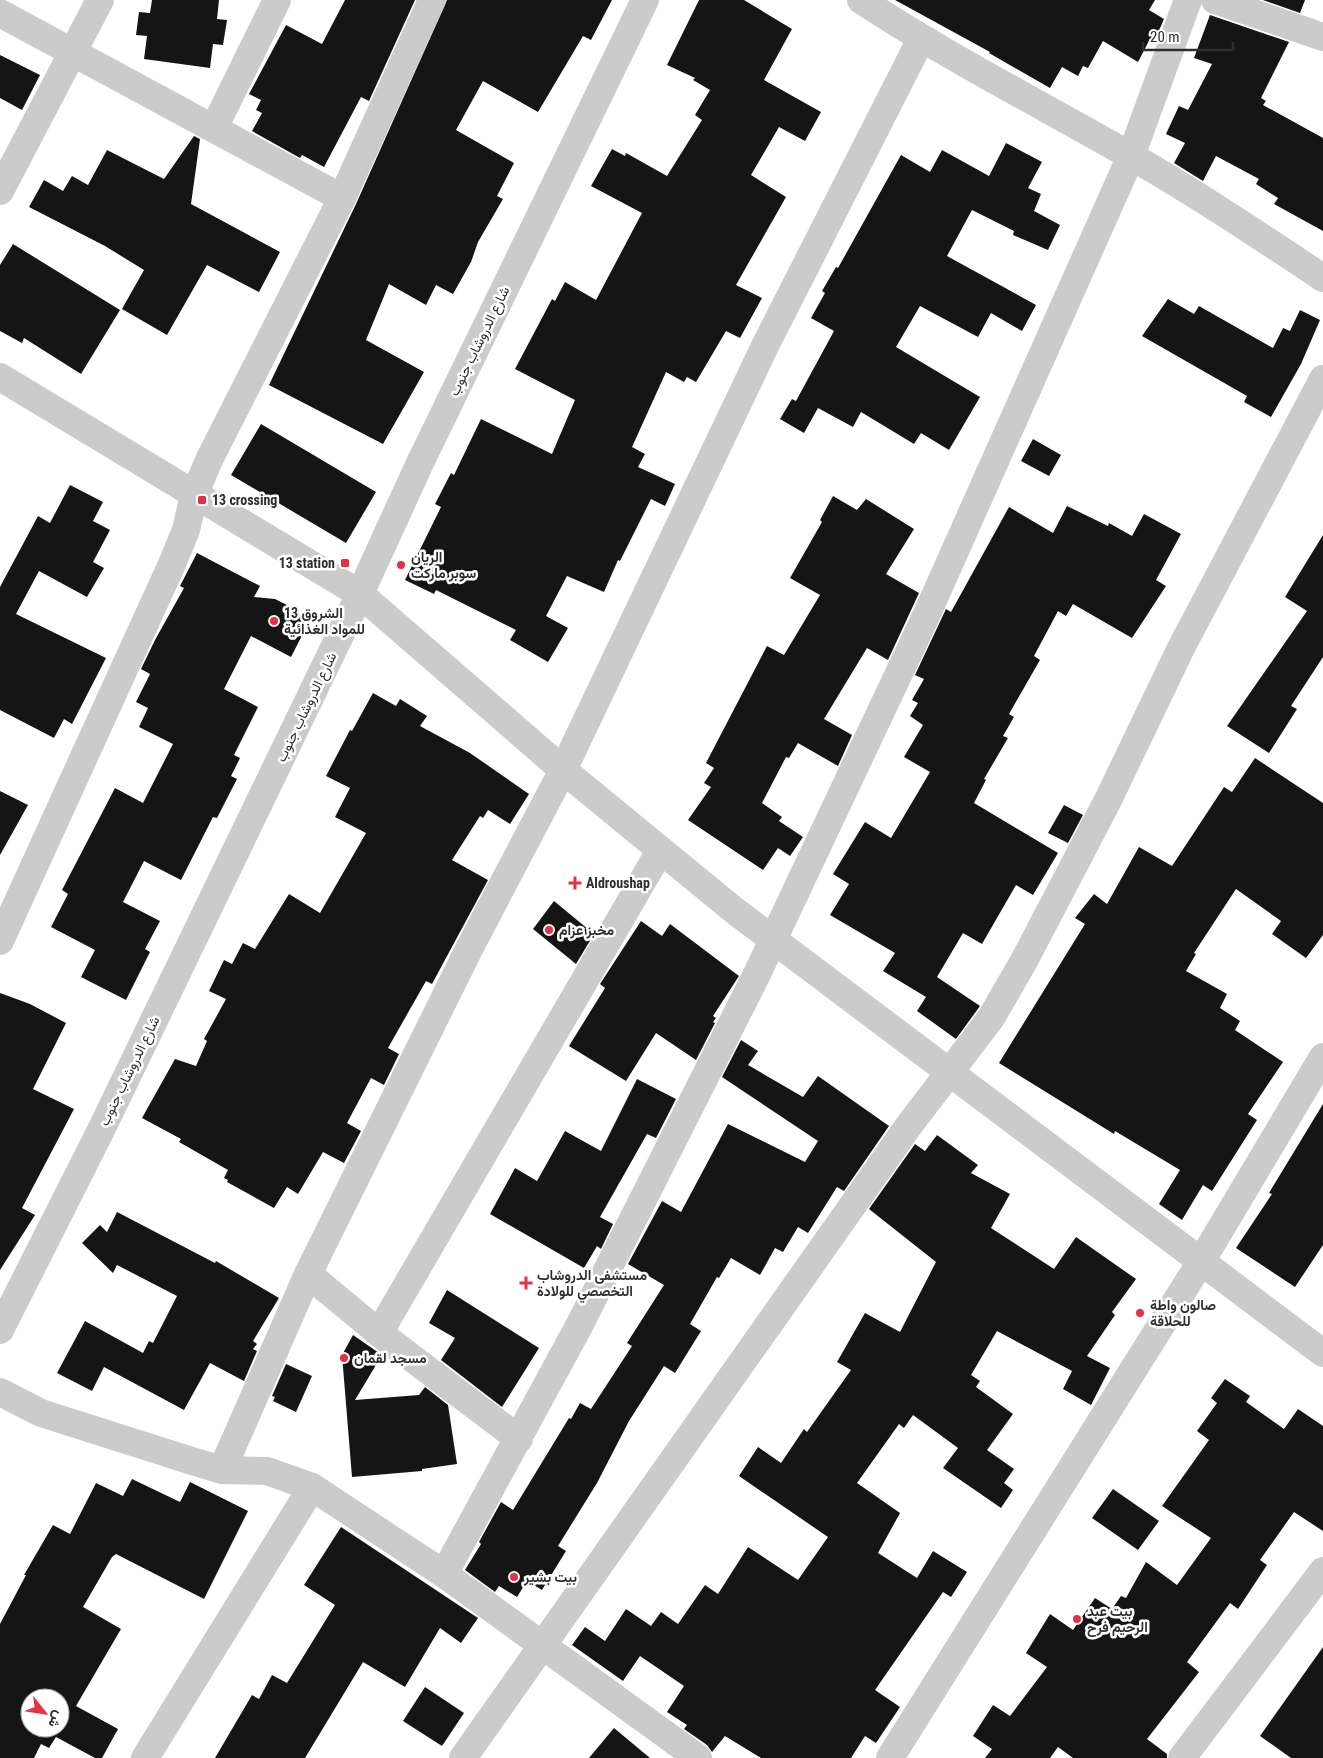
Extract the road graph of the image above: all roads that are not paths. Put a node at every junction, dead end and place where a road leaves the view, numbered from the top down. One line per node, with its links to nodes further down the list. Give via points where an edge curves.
1 (100, 0): 11 (street)
2 (277, 0): 12 (street)
3 (432, 0): 15 (street)
4 (645, 0): 20 (street, شارع الدروشاب جنوب, via 423,456)
5 (861, 0): 10 (street)
6 (1188, 0): 13 (street)
7 (1215, 0): 9 (street)
8 (0, 13): 11 (street)
9 (1323, 37)
10 (921, 39): 13 (street); 21 (street, via 765,346)
11 (74, 52): 12 (street); 14 (street)
12 (214, 128): 15 (street)
13 (1131, 156): 16 (street); 23 (street, via 930,607)
14 (0, 191)
15 (342, 198): 19 (street)
16 (1323, 278)
17 (0, 377): 19 (street)
18 (1323, 379): 26 (street, via 1181,648 1108,800 1025,959 991,1018)
19 (194, 495): 20 (street); 24 (street, via 186,530 172,564)
20 (360, 594): 21 (street); 29 (street, شارع الدروشاب جنوب, via 102,1128)
21 (562, 770): 22 (street); 28 (street)
22 (660, 851): 23 (street); 30 (street)
23 (773, 940): 26 (street); 33 (street, via 615,1257)
24 (0, 941)
25 (1323, 1057): 27 (street)
26 (949, 1073): 27 (street); 38 (street, via 894,1146)
27 (1202, 1260): 31 (street); 42 (street)
28 (308, 1274): 30 (street); 34 (street)
29 (0, 1330)
30 (379, 1333): 33 (street)
31 (1323, 1353)
32 (0, 1392): 34 (street, via 41,1413)
33 (519, 1439): 37 (street)
34 (222, 1470): 35 (street, via 267,1471)
35 (312, 1487): 37 (street); 39 (street)
36 (1323, 1571): 43 (street)
37 (444, 1574): 38 (street)
38 (545, 1644): 40 (street); 41 (street)
39 (145, 1758)
40 (463, 1758)
41 (698, 1758)
42 (890, 1758)
43 (1182, 1758)

